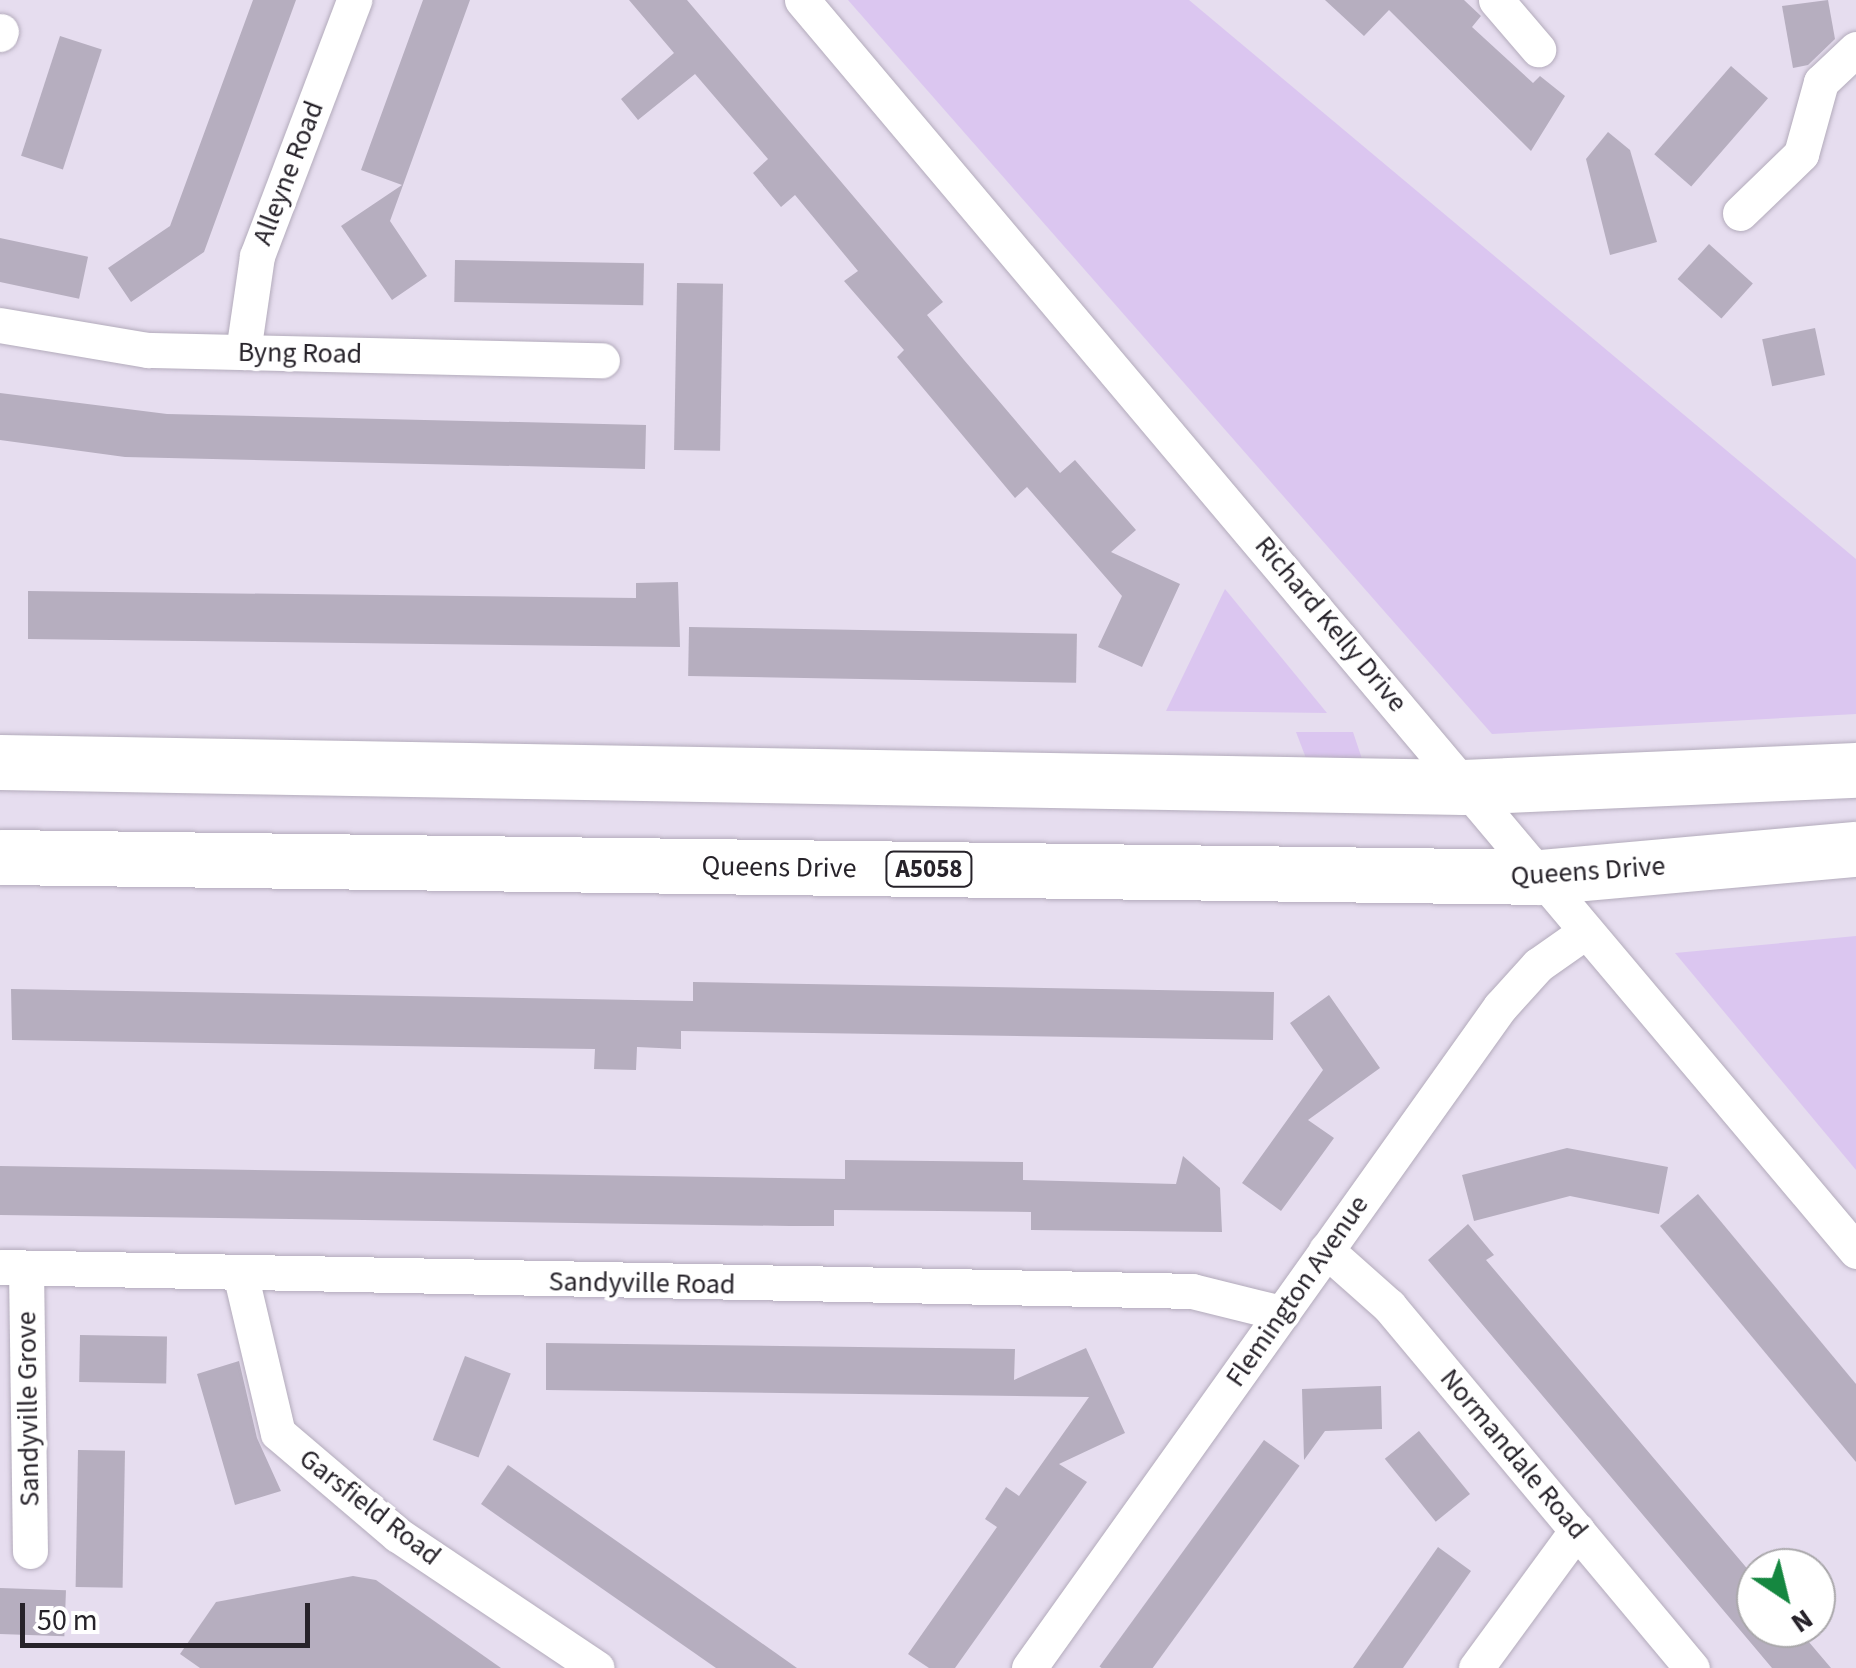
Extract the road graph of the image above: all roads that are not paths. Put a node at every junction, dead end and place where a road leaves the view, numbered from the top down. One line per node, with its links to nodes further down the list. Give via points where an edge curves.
1 (354, 0): 8 (street, Alleyne Road, via 256,256)
2 (802, 0): 12 (street, Richard Kelly Drive)
3 (1496, 0): 4 (street)
4 (1538, 49)
5 (1856, 49): 6 (street, via 1821,82 1801,154)
6 (1740, 214)
7 (0, 326): 8 (street, Byng Road, via 148,350)
8 (243, 352): 9 (street, Byng Road)
9 (602, 360)
10 (0, 762): 12 (highway)
11 (1856, 770): 12 (highway)
12 (1463, 788): 15 (street, Richard Kelly Drive)
13 (1856, 849): 15 (highway, Queens Drive / A5058)
14 (0, 857): 15 (highway, Queens Drive / A5058)
15 (1542, 878): 16 (street, Richard Kelly Drive)
16 (1585, 932): 17 (street, Flemington Avenue, via 1517,986); 18 (street, Richard Kelly Drive)
17 (1326, 1250): 21 (street, Flemington Avenue); 22 (street, Normandale Road, via 1389,1306)
18 (1856, 1251)
19 (13, 1268): 20 (street, Sandyville Road); 23 (street, Sandyville Grove)
20 (241, 1277): 21 (street, Sandyville Road, via 1192,1291); 24 (street, Garsfield Road, via 278,1434 398,1535)
21 (1282, 1314): 25 (street, Flemington Avenue)
22 (1576, 1530): 26 (street); 27 (street, Normandale Road)
23 (30, 1551)
24 (597, 1668)
25 (1029, 1668)
26 (1476, 1668)
27 (1692, 1668)

